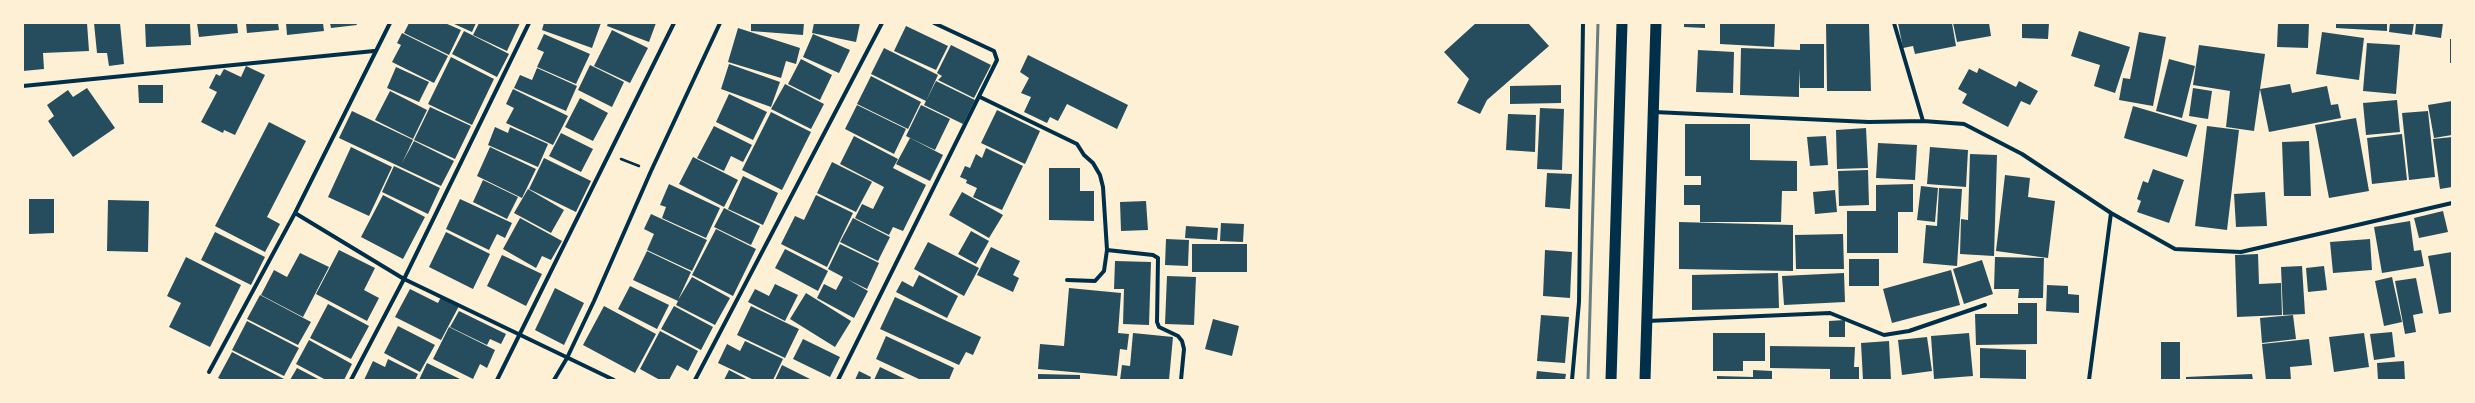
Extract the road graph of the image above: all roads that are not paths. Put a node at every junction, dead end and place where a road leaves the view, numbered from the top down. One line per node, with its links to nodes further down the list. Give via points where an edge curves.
1 (390, 23): 11 (street)
2 (529, 23): 20 (street)
3 (674, 23): 24 (street)
4 (720, 23): 25 (street)
5 (882, 23): 31 (street)
6 (934, 23): 13 (street, via 994,51 997,60)
7 (1583, 23): 34 (street, via 1579,302)
8 (1622, 23): 35 (highway)
9 (1656, 23): 14 (highway)
10 (1894, 23): 15 (street)
11 (374, 51): 12 (street); 17 (street)
12 (23, 86)
13 (980, 98): 19 (street, via 1080,147 1084,155 1095,165 1103,187); 32 (street)
14 (1654, 112): 15 (street, via 1869,122); 23 (highway)
15 (1923, 120): 18 (street, via 1964,124 2022,154)
16 (2452, 203): 18 (street, via 2241,252 2175,249)
17 (295, 213): 20 (street); 26 (street)
18 (2111, 213): 37 (street)
19 (1107, 250): 21 (street, via 1104,271 1098,279); 33 (street, via 1153,255 1158,258 1157,322 1159,327 1178,336 1182,341 1184,349)
20 (404, 279): 24 (street); 27 (street)
21 (1067, 280)
22 (1985, 305): 23 (street, via 1909,331 1884,335 1830,313)
23 (1647, 322): 36 (highway)
24 (520, 334): 25 (street); 28 (street)
25 (567, 358): 29 (street); 30 (street)
26 (209, 372)
27 (351, 380)
28 (497, 380)
29 (554, 380)
30 (614, 380)
31 (695, 380)
32 (838, 380)
33 (1181, 380)
34 (1572, 380)
35 (1611, 380)
36 (1645, 380)
37 (2089, 380)

